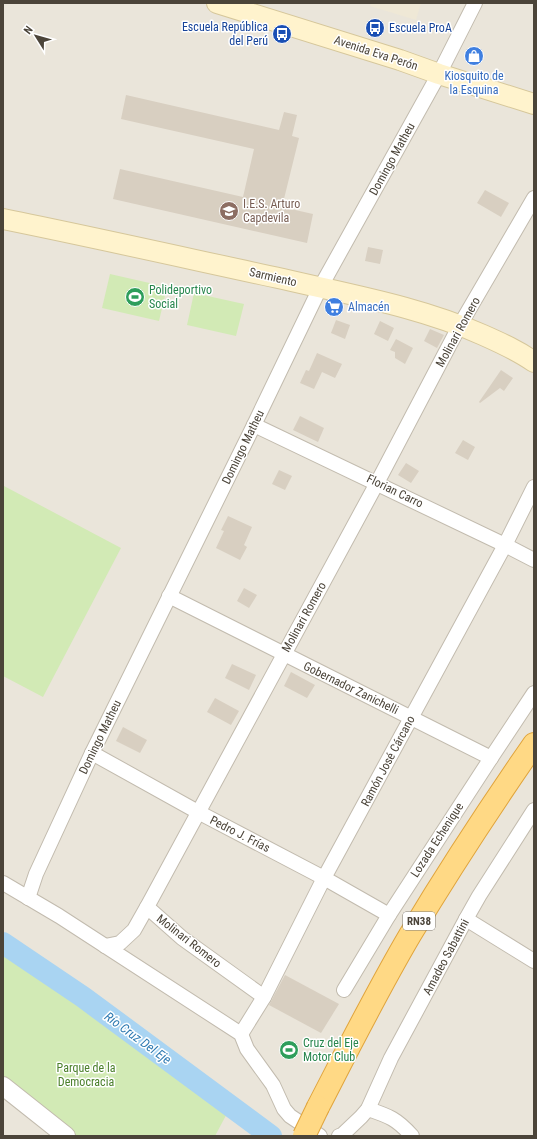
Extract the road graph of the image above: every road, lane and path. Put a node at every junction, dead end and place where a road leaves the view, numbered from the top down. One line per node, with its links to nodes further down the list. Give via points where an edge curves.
1 (217, 3): 4 (main road, Avenida Eva Perón, via 400,60)
2 (261, 3): 4 (main road, Avenida Eva Perón)
3 (475, 3): 4 (street, Domingo Matheu)
4 (442, 68): 5 (main road, Avenida Eva Perón); 6 (main road, Avenida Eva Perón); 9 (street, Domingo Matheu)
5 (534, 93)
6 (534, 104)
7 (534, 198): 10 (street, Molinari Romero)
8 (3, 219): 9 (main road, Sarmiento)
9 (320, 288): 10 (main road, Sarmiento, via 414,309); 12 (street, Domingo Matheu)
10 (460, 325): 11 (main road, Sarmiento); 13 (street, Molinari Romero)
11 (534, 362)
12 (254, 425): 13 (street, Florian Carro); 17 (street, Domingo Matheu)
13 (377, 483): 15 (street, Florian Carro); 18 (street, Molinari Romero)
14 (534, 487): 15 (street, Ramón José Cárcano)
15 (505, 544): 16 (street, Florian Carro); 20 (street, Ramón José Cárcano)
16 (534, 560)
17 (169, 596): 18 (street, Gobernador Zanichelli); 22 (street, Domingo Matheu)
18 (284, 654): 20 (street, Gobernador Zanichelli); 25 (street, Molinari Romero)
19 (534, 693): 23 (street, Lozada Echenique)
20 (411, 717): 23 (street, Gobernador Zanichelli); 26 (street, Ramón José Cárcano)
21 (534, 744): 40 (highway, RN38, bridge, via 474,832 412,931 379,989)
22 (92, 753): 25 (street, Pedro J. Frías); 28 (street, Domingo Matheu, via 36,874)
23 (491, 758): 30 (street, Lozada Echenique)
24 (534, 810): 31 (street, Amadeo Sabattini)
25 (198, 812): 26 (street, Pedro J. Frías); 29 (street, Molinari Romero)
26 (324, 878): 30 (street, Pedro J. Frías); 35 (street, Ramón José Cárcano)
27 (3, 883): 28 (street)
28 (28, 898): 32 (street)
29 (147, 907): 32 (street, via 134,930 120,943); 35 (street, Molinari Romero, via 182,938)
30 (389, 914): 34 (street, Lozada Echenique)
31 (466, 919): 33 (street); 38 (street, Amadeo Sabattini, via 391,1058)
32 (105, 946): 36 (street)
33 (534, 961)
34 (344, 990)
35 (264, 997): 36 (street, Ramón José Cárcano)
36 (241, 1034): 41 (street, via 247,1049 274,1085 284,1109)
37 (3, 1086): 39 (street)
38 (368, 1108): 42 (street, Amadeo Sabattini); 43 (street, via 390,1117)
39 (66, 1136)
40 (304, 1136)
41 (320, 1136)
42 (339, 1136)
43 (412, 1136)

